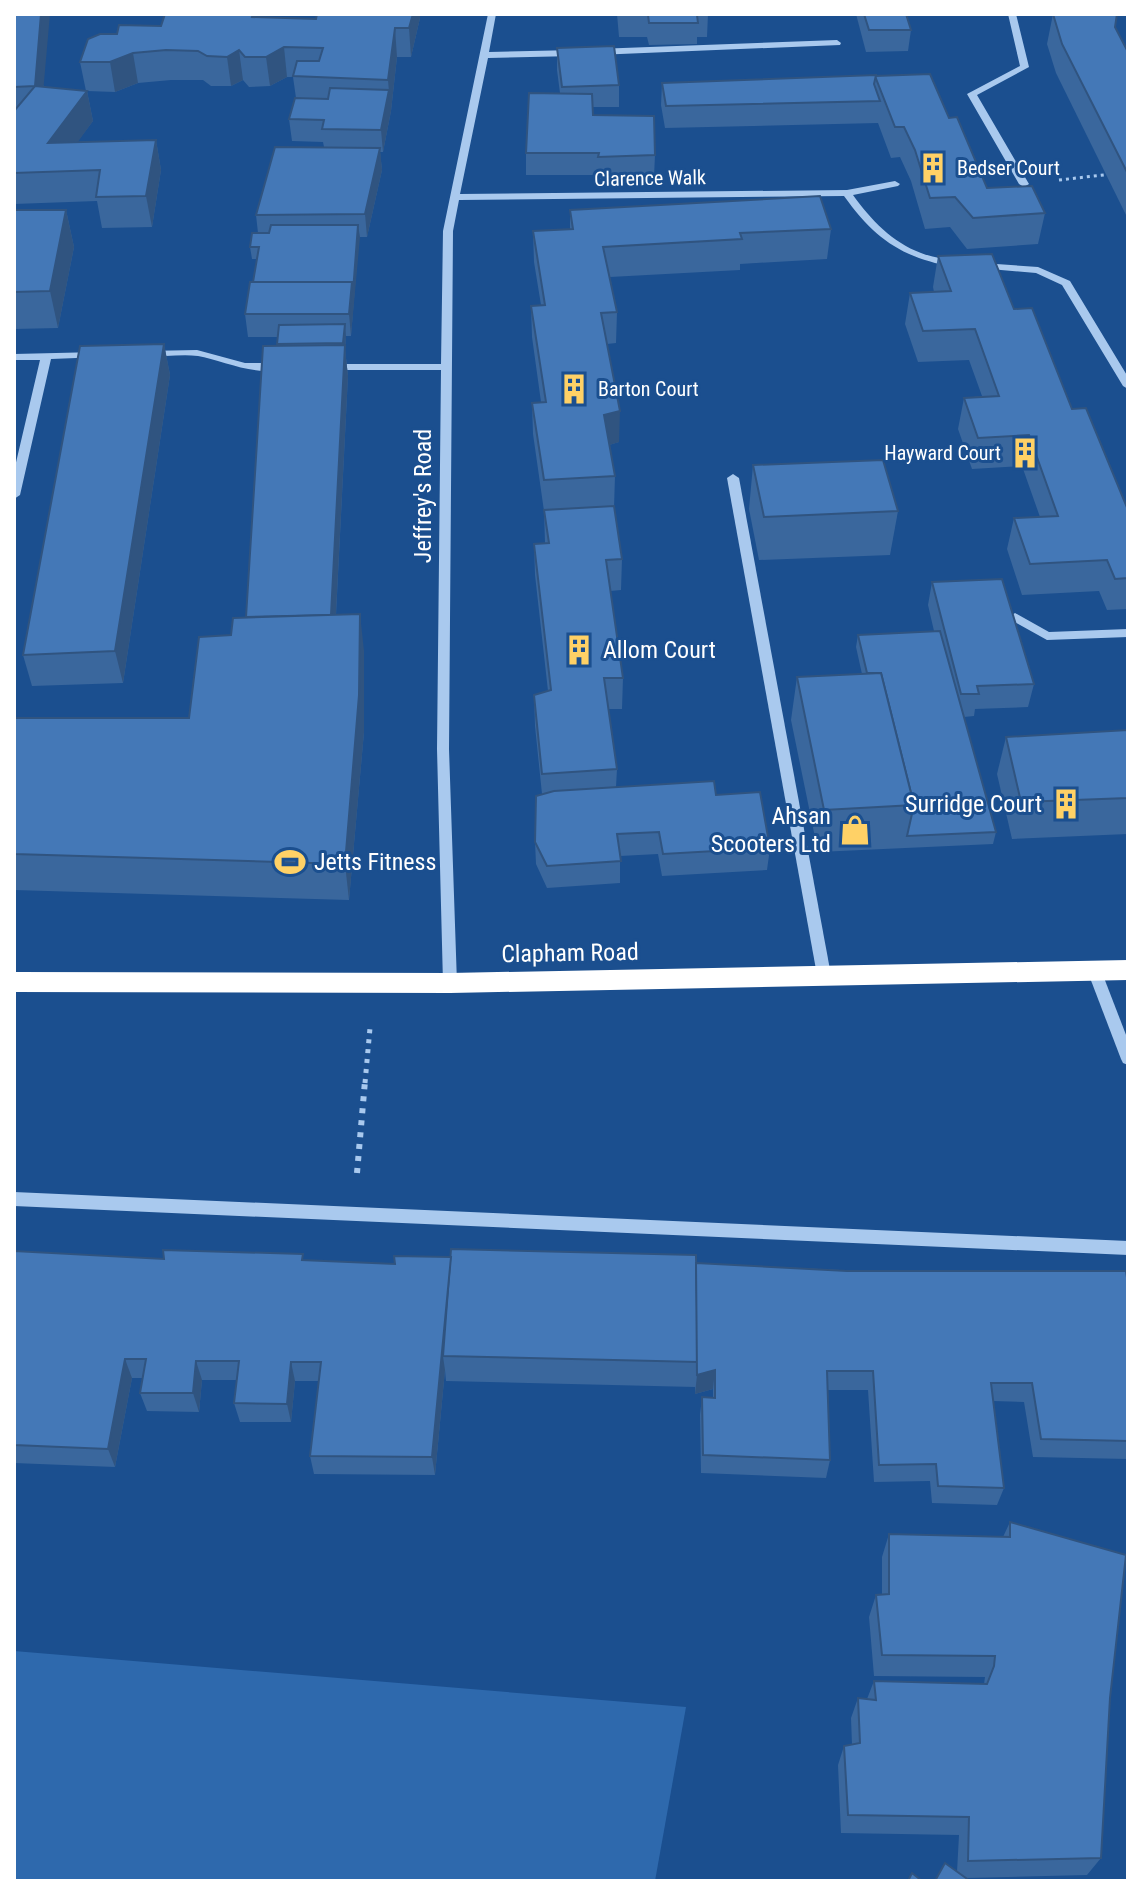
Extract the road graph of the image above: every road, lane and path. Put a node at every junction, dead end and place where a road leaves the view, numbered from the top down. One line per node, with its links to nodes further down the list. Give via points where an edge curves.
1 (492, 14): 4 (street, Jeffrey's Road)
2 (1012, 14): 7 (street, via 1025,67 972,94)
3 (837, 43): 4 (street)
4 (483, 55): 9 (street, Jeffrey's Road)
5 (1116, 174): 7 (path)
6 (895, 184): 8 (street, Clarence Walk)
7 (1024, 184)
8 (847, 193): 9 (street, Clarence Walk); 17 (street, via 874,231 910,253 938,262 1055,275 1066,283)
9 (455, 197): 16 (street, Jeffrey's Road, via 448,231)
10 (106, 355): 13 (street)
11 (136, 355): 14 (street, via 197,353 245,366)
12 (14, 357): 13 (street)
13 (46, 357): 19 (street)
14 (291, 366)
15 (322, 366): 16 (street)
16 (446, 367): 27 (street, Jeffrey's Road, via 443,749)
17 (1128, 386)
18 (733, 478): 24 (street)
19 (14, 495)
20 (1015, 617): 21 (street, via 1047,636)
21 (1128, 633)
22 (1094, 970): 23 (highway, Clapham Road); 24 (highway, Clapham Road); 28 (street)
23 (1128, 970)
24 (824, 975): 27 (highway, Clapham Road)
25 (14, 982): 26 (highway, Clapham Road)
26 (374, 983): 27 (highway, Clapham Road); 30 (path)
27 (450, 983)
28 (1128, 1059)
29 (14, 1199): 30 (street)
30 (354, 1214): 31 (street)
31 (1128, 1248)

